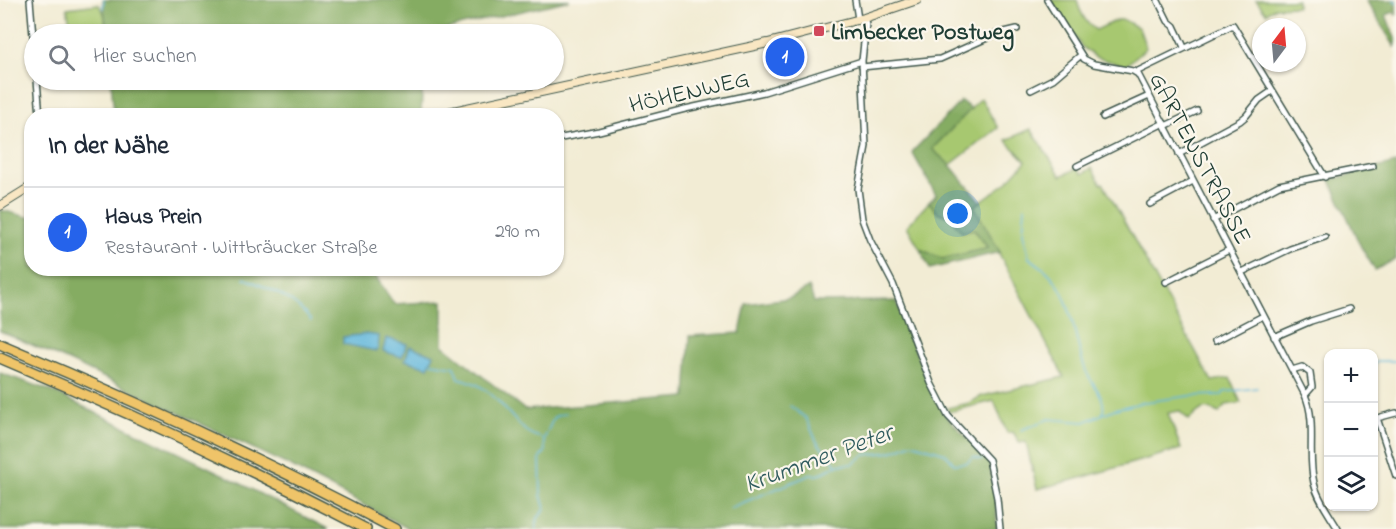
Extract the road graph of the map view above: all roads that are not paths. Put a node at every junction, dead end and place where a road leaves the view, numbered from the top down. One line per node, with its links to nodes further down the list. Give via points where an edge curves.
1 (30, 0): 7 (street)
2 (855, 0): 6 (street)
3 (917, 0): 6 (main road)
4 (1047, 0): 10 (street)
5 (1158, 1): 9 (street)
6 (861, 19): 11 (street, via 866,28); 13 (main road)
7 (32, 24)
8 (1017, 29): 11 (street, HÖHENWEG, via 940,59)
9 (1184, 47): 12 (street); 17 (street, via 1233,25)
10 (1081, 55): 12 (street, GARTENSTRASSE, via 1094,64); 16 (street, via 1053,79)
11 (862, 64): 24 (street, HÖHENWEG, via 764,92); 51 (street, via 866,146 858,198 865,230 893,284 948,416 989,460)
12 (1136, 72): 18 (street, GARTENSTRASSE)
13 (564, 87)
14 (38, 90): 19 (street)
15 (550, 90): 20 (main road)
16 (1031, 90)
17 (1272, 91): 25 (street, via 1240,121); 28 (street)
18 (1149, 96): 22 (street); 23 (street, GARTENSTRASSE)
19 (39, 108)
20 (467, 108)
21 (1197, 111): 23 (street)
22 (1103, 117)
23 (1164, 125): 25 (street, GARTENSTRASSE); 26 (street)
24 (564, 138)
25 (1179, 154): 29 (street, GARTENSTRASSE)
26 (1077, 166)
27 (1373, 166): 28 (street)
28 (1325, 177): 33 (street, via 1279,185)
29 (1193, 181): 31 (street); 33 (street, GARTENSTRASSE)
30 (24, 191): 32 (main road)
31 (1150, 204)
32 (0, 206)
33 (1213, 220): 35 (street, GARTENSTRASSE)
34 (1325, 237): 36 (street)
35 (1229, 250): 36 (street, GARTENSTRASSE); 37 (street)
36 (1242, 272): 39 (street, GARTENSTRASSE)
37 (1166, 282)
38 (1349, 309): 40 (street)
39 (1263, 316): 40 (street, GARTENSTRASSE); 41 (street)
40 (1274, 337): 44 (street, GARTENSTRASSE)
41 (1215, 341)
42 (1, 344): 50 (highway, via 197,430)
43 (0, 358): 49 (highway, via 178,437)
44 (1292, 370): 45 (street, GARTENSTRASSE); 45 (street, GARTENSTRASSE, via 1302,368 1310,373 1312,387)
45 (1305, 395): 52 (street, GARTENSTRASSE, via 1310,410 1314,484)
46 (1396, 413): 47 (street, via 1377,418)
47 (1394, 460): 48 (street)
48 (1396, 476)
49 (366, 529)
50 (395, 529)
51 (1000, 529)
52 (1338, 529)

